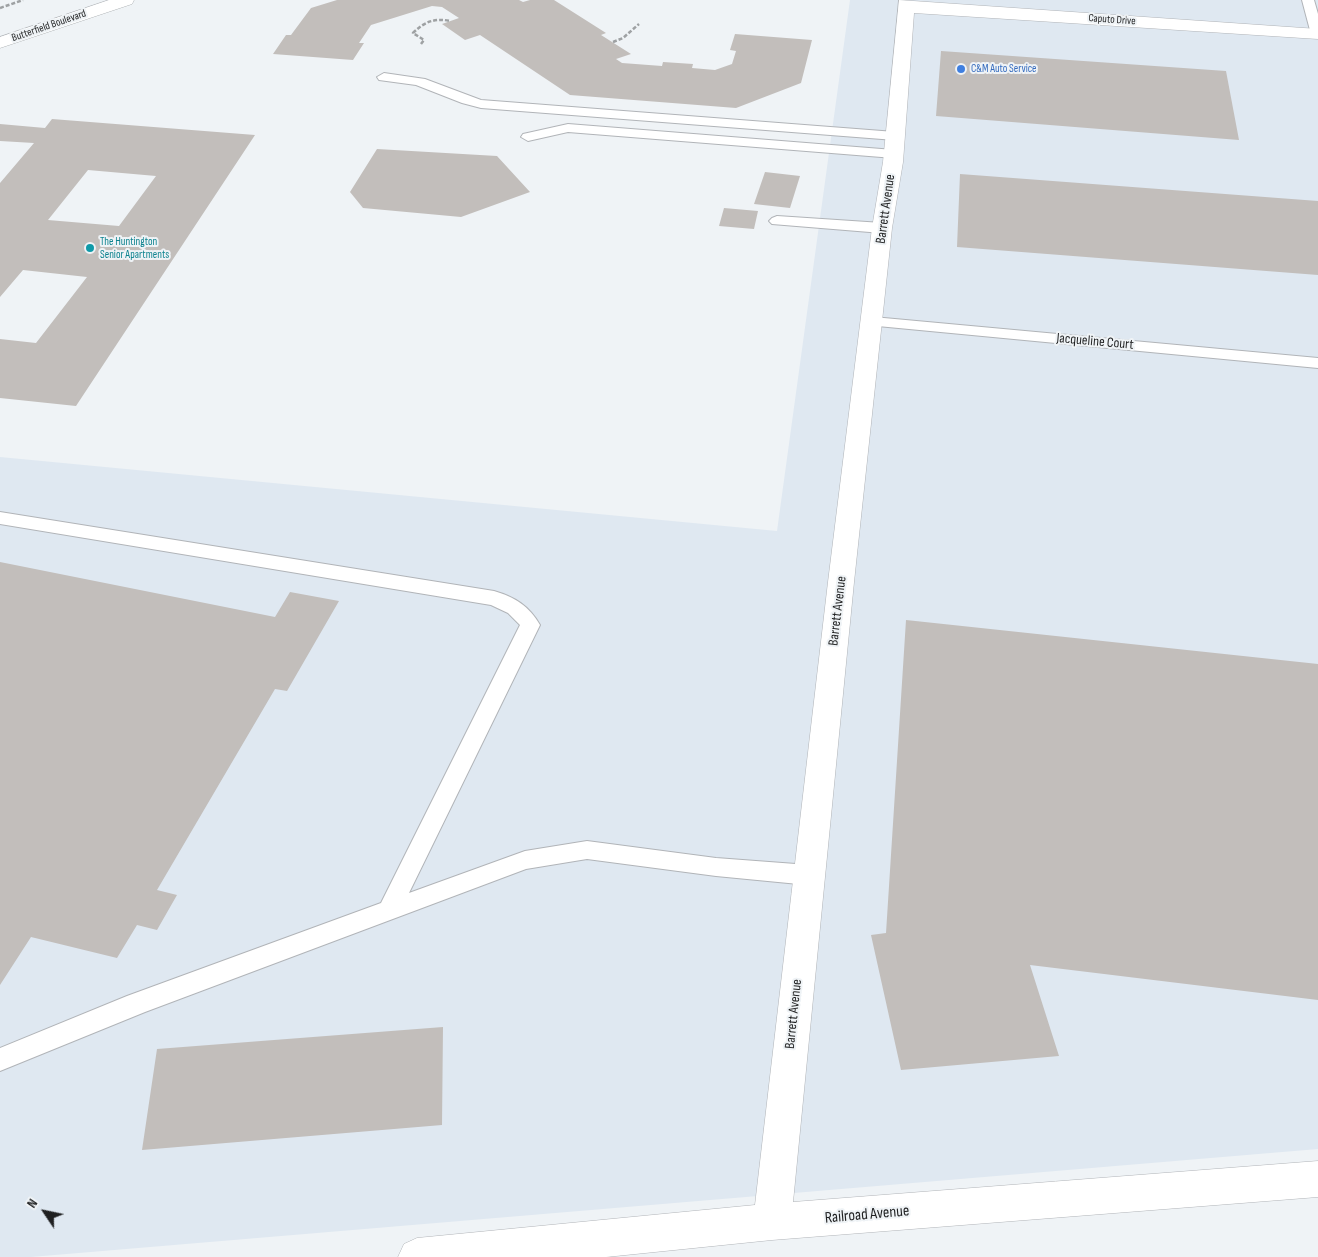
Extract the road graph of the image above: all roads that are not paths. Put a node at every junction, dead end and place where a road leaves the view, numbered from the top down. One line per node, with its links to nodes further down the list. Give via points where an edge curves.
1 (126, 0): 5 (street, Butterfield Boulevard)
2 (1308, 0): 4 (lane)
3 (907, 3): 4 (street, Caputo Drive); 8 (street, Barrett Avenue)
4 (1318, 34)
5 (0, 43)
6 (384, 77): 8 (lane, via 427,84 465,101 481,104)
7 (528, 137): 8 (lane, via 568,128)
8 (894, 145): 10 (street, Barrett Avenue)
9 (777, 221): 10 (lane)
10 (882, 228): 11 (street, Barrett Avenue)
11 (873, 322): 12 (lane, Jacqueline Court); 14 (street, Barrett Avenue)
12 (1318, 363)
13 (0, 518): 15 (lane, via 494,598 514,605 523,613 530,625)
14 (809, 875): 15 (lane, via 587,850 525,860); 18 (street, Barrett Avenue)
15 (389, 910): 16 (lane, via 136,1004)
16 (0, 1060)
17 (1318, 1179): 18 (street, Railroad Avenue)
18 (772, 1222): 19 (street, Railroad Avenue)
19 (417, 1257)

